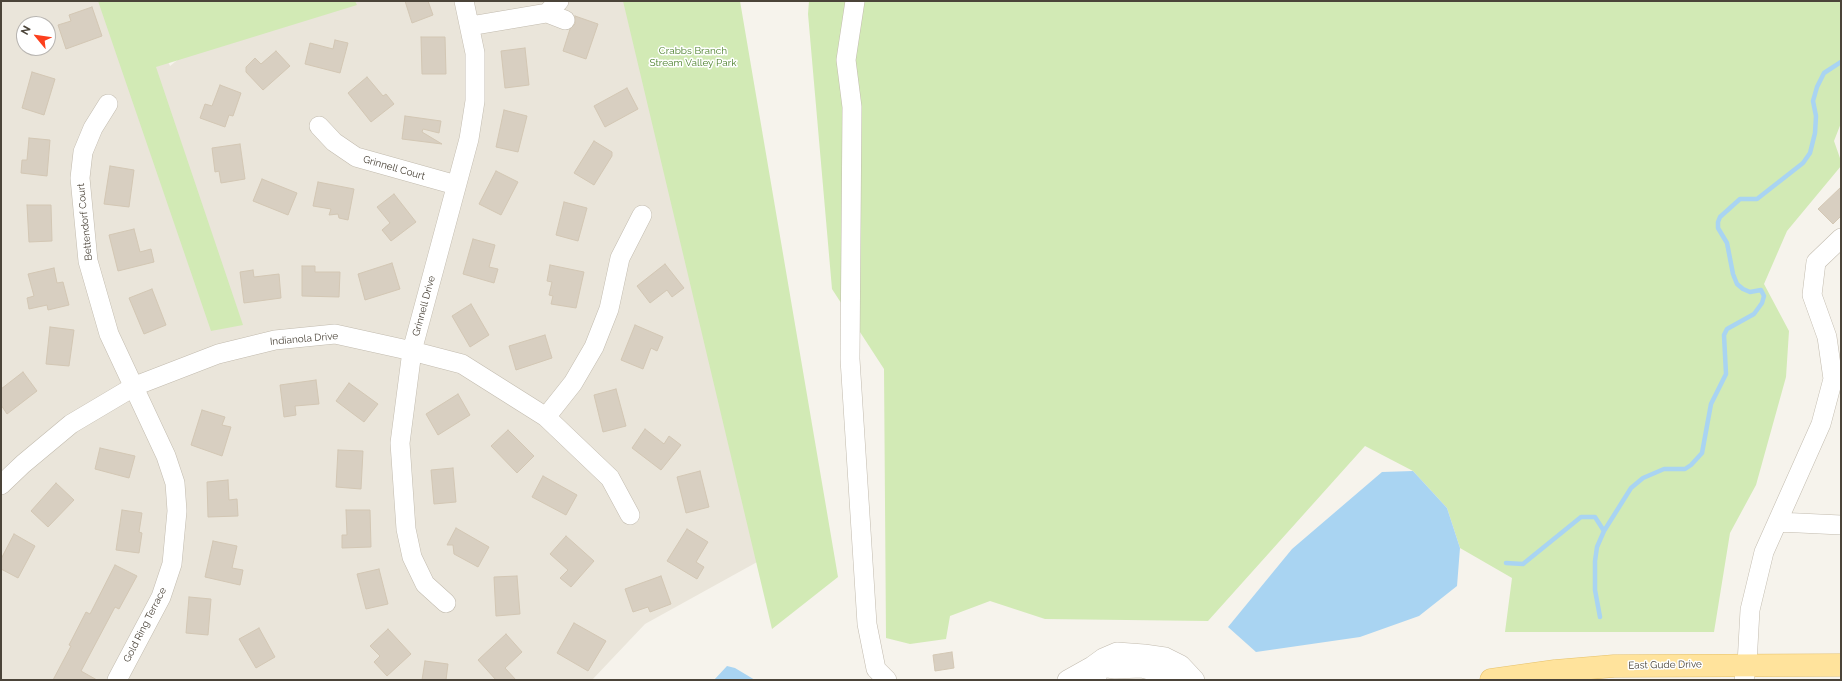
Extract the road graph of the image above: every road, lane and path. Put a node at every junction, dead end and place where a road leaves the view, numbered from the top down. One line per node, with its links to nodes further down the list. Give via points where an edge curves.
1 (464, 1): 5 (street, Grinnell Drive)
2 (855, 1): 23 (street, via 846,60 852,106 850,359 866,624 876,669)
3 (553, 7): 4 (street); 5 (street)
4 (565, 20)
5 (470, 26): 8 (street, Grinnell Drive, via 475,53 475,101 469,138)
6 (108, 104): 12 (street, Bettendorf Court, via 93,128 83,152 80,178 88,261 109,334)
7 (319, 126): 8 (street, Grinnell Court, via 334,142 356,157)
8 (456, 185): 11 (street, Grinnell Drive)
9 (642, 215): 13 (street, via 620,258 609,310 594,347 573,383)
10 (1841, 238): 16 (street, via 1816,262 1812,295 1827,337 1833,379 1821,424)
11 (412, 351): 12 (street, Indianola Drive, via 335,334 275,340 218,354); 13 (street, Indianola Drive, via 462,364); 18 (street, Grinnell Drive, via 400,443 406,530 419,574 425,584)
12 (134, 386): 14 (street, Indianola Drive, via 71,424); 22 (street, Gold Ring Terrace, via 166,456 175,483 177,511 172,564 161,597)
13 (546, 417): 15 (street, Indianola Drive, via 610,478)
14 (1, 485)
15 (630, 515)
16 (1778, 522): 17 (street); 20 (street, via 1764,552 1750,610)
17 (1841, 525)
18 (446, 603)
19 (1841, 665): 20 (main road, East Gude Drive)
20 (1745, 672): 27 (main road, East Gude Drive, via 1661,665 1587,668)
21 (1095, 673): 24 (street); 25 (street, via 1142,668); 26 (street, via 1103,658 1117,652 1165,657 1181,665)
22 (117, 680)
23 (887, 680)
24 (1067, 680)
25 (1172, 680)
26 (1195, 680)
27 (1491, 680)

